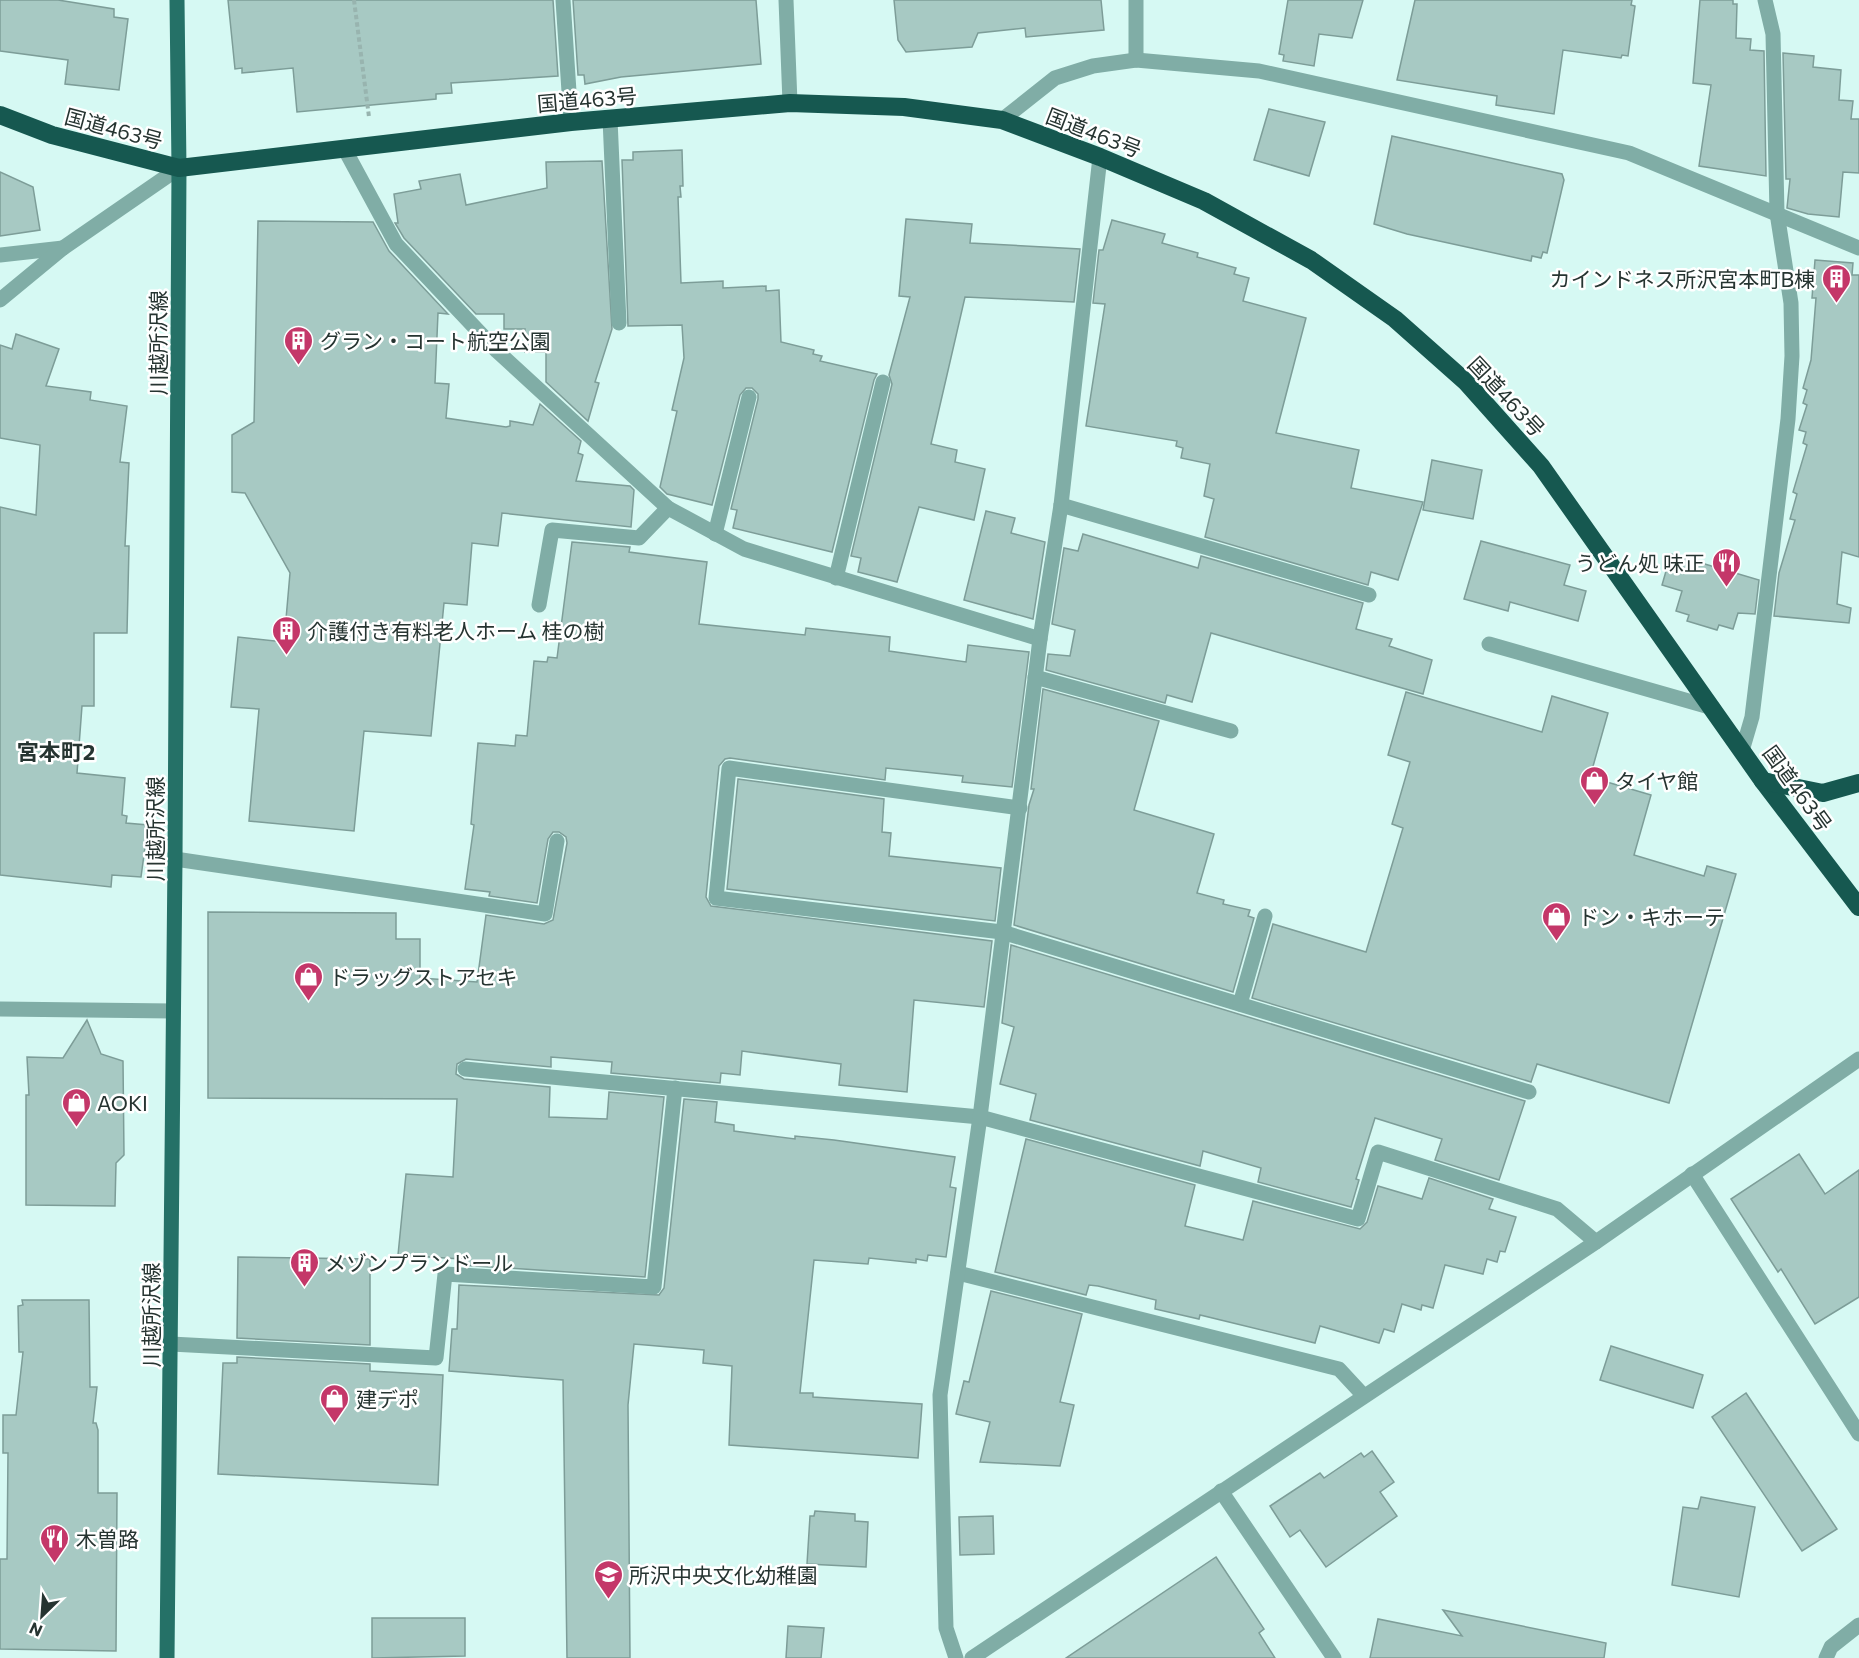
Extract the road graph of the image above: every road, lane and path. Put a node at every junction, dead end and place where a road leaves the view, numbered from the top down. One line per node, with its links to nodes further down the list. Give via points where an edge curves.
1 (177, 0): 16 (main road, 川越所沢線)
2 (354, 0): 13 (path)
3 (563, 0): 12 (street)
4 (786, 0): 8 (street)
5 (1136, 0): 7 (street)
6 (1765, 0): 17 (street, via 1773,34)
7 (1136, 60): 11 (street, via 1093,66 1055,78); 17 (street, via 1259,71 1629,153)
8 (790, 103): 10 (highway, 国道463号); 11 (highway, 国道463号, via 904,107)
9 (0, 114): 16 (highway, 国道463号, via 52,135)
10 (610, 119): 12 (highway, 国道463号); 22 (street)
11 (1002, 120): 15 (highway, 国道463号)
12 (571, 122): 13 (highway, 国道463号)
13 (372, 145): 14 (highway, 国道463号)
14 (344, 148): 16 (highway, 国道463号); 26 (street, via 396,244 497,351)
15 (1100, 157): 25 (street); 34 (highway, 国道463号, via 1204,201 1311,260 1395,319 1466,382 1541,466)
16 (179, 168): 18 (street); 41 (main road, 川越所沢線)
17 (1777, 213): 19 (street); 36 (street, via 1791,303 1788,419 1752,717)
18 (63, 248): 20 (street); 21 (street)
19 (1859, 248)
20 (0, 255)
21 (0, 300)
22 (619, 323)
23 (883, 382): 28 (street)
24 (749, 397): 27 (street)
25 (1061, 505): 29 (street); 31 (street)
26 (668, 508): 27 (street); 30 (street, via 639,538 552,530)
27 (715, 534): 28 (street, via 744,549)
28 (836, 578): 31 (street)
29 (1369, 595)
30 (539, 605)
31 (1040, 639): 33 (street)
32 (1489, 644): 34 (street)
33 (1035, 677): 35 (street); 39 (street)
34 (1713, 708): 36 (highway, 国道463号)
35 (1231, 731)
36 (1742, 751): 37 (highway, 国道463号)
37 (1763, 781): 38 (highway, via 1823,793); 42 (highway, 国道463号)
38 (1859, 783)
39 (1020, 808): 44 (street); 44 (street, via 729,768 716,898)
40 (557, 841): 41 (street, via 545,914)
41 (176, 859): 47 (main road, 川越所沢線)
42 (1859, 907)
43 (1265, 916): 45 (street)
44 (1002, 932): 45 (street); 52 (street)
45 (1240, 1004): 51 (street)
46 (0, 1009): 47 (street)
47 (173, 1011): 56 (main road, 川越所沢線)
48 (1859, 1059): 53 (street)
49 (465, 1069): 50 (street)
50 (675, 1088): 52 (street); 56 (street, via 654,1287 445,1274 436,1358)
51 (1529, 1092)
52 (980, 1117): 54 (street, via 1358,1219 1378,1152 1557,1209); 55 (street)
53 (1692, 1174): 54 (street); 58 (street)
54 (1596, 1242): 57 (street)
55 (958, 1273): 57 (street, via 1339,1368); 62 (street, via 940,1395 946,1628)
56 (171, 1344): 61 (main road, 川越所沢線)
57 (1364, 1396): 59 (street)
58 (1859, 1434)
59 (1221, 1491): 63 (street); 64 (street)
60 (1859, 1625): 65 (street, via 1831,1647)
61 (167, 1658)
62 (956, 1658)
63 (972, 1658)
64 (1334, 1658)
65 (1826, 1658)

